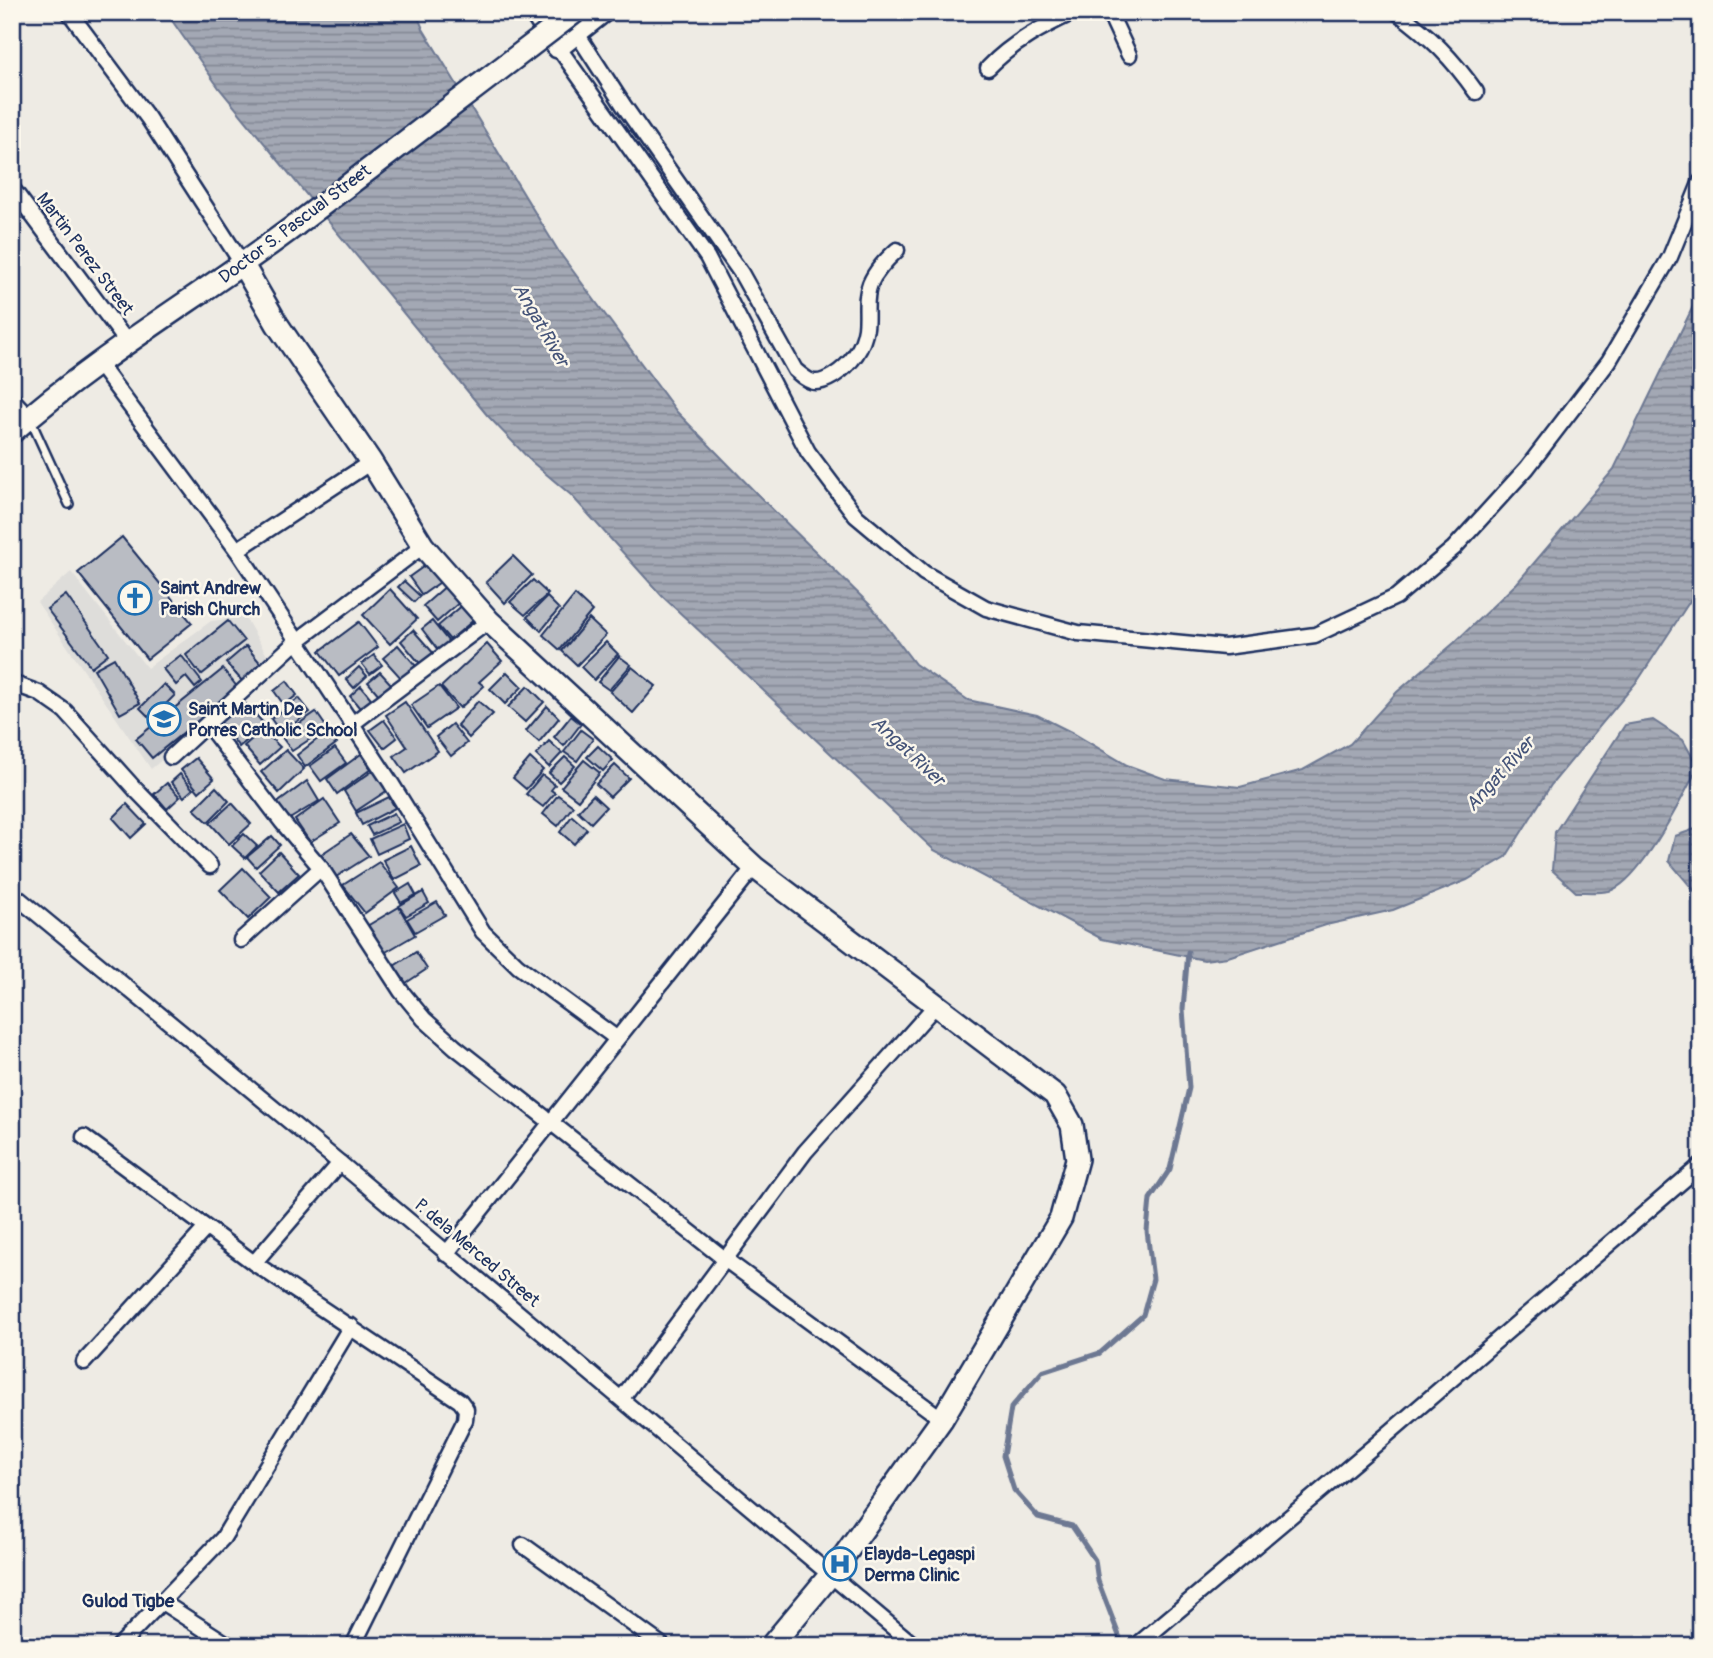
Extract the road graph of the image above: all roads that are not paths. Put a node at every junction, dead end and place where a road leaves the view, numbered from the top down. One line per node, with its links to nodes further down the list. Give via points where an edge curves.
1 (69, 12): 15 (street, via 148,118)
2 (535, 12): 8 (street)
3 (602, 12): 7 (street)
4 (1074, 12): 10 (street, via 1023,37)
5 (1109, 12): 9 (street)
6 (1397, 12): 11 (street, via 1453,60)
7 (575, 22): 8 (street); 14 (street, via 624,106 741,273 795,370 809,382 823,383 842,371 860,350 870,285 880,266); 15 (street, Doctor S. Pascual Street, bridge)
8 (558, 47): 12 (street, via 707,257 808,452 856,516 924,573 986,608 1079,633 1226,647 1315,635 1396,597 1454,548 1527,468 1609,361 1670,257)
9 (1129, 55)
10 (988, 68)
11 (1476, 92)
12 (1701, 181)
13 (12, 188): 16 (street, Martin Perez Street)
14 (897, 250)
15 (243, 265): 16 (street, Doctor S. Pascual Street); 21 (street, via 277,324)
16 (127, 342): 17 (street, Doctor S. Pascual Street)
17 (98, 363): 19 (street, Doctor S. Pascual Street); 24 (street)
18 (12, 399): 19 (street)
19 (29, 417): 20 (street, Doctor S. Pascual Street); 22 (lane)
20 (12, 432)
21 (371, 462): 23 (street); 24 (street)
22 (69, 504)
23 (424, 546): 25 (street); 26 (street)
24 (237, 550): 26 (street)
25 (489, 621): 28 (street); 32 (street)
26 (297, 641): 28 (street); 29 (street)
27 (12, 683): 31 (street, via 39,693 65,711)
28 (352, 724): 37 (street, via 483,932 518,967)
29 (208, 725): 30 (street); 33 (street)
30 (172, 757)
31 (210, 866)
32 (754, 867): 36 (street); 37 (street)
33 (321, 868): 35 (street); 38 (street, via 424,1019)
34 (12, 893): 40 (street, P. dela Merced Street)
35 (241, 940)
36 (935, 1006): 44 (street, via 805,1152); 49 (street, via 1055,1095 1072,1125 1077,1159 1061,1219)
37 (616, 1038): 38 (street)
38 (550, 1121): 43 (street); 44 (street)
39 (84, 1137): 42 (street)
40 (340, 1163): 43 (street, P. dela Merced Street); 45 (street)
41 (1701, 1164): 59 (street)
42 (206, 1228): 45 (street); 47 (street)
43 (446, 1254): 48 (street, P. dela Merced Street)
44 (726, 1260): 48 (street); 49 (street)
45 (254, 1263): 46 (street)
46 (351, 1326): 52 (street, via 223,1538); 55 (street, via 466,1409 465,1420)
47 (84, 1362)
48 (622, 1398): 51 (street, P. dela Merced Street)
49 (942, 1419): 51 (street)
50 (523, 1545): 56 (street)
51 (831, 1574): 57 (street); 58 (street, P. dela Merced Street)
52 (162, 1602): 53 (street); 54 (street)
53 (119, 1646)
54 (230, 1646)
55 (353, 1646)
56 (663, 1646)
57 (771, 1646)
58 (915, 1646)
59 (1136, 1646)

